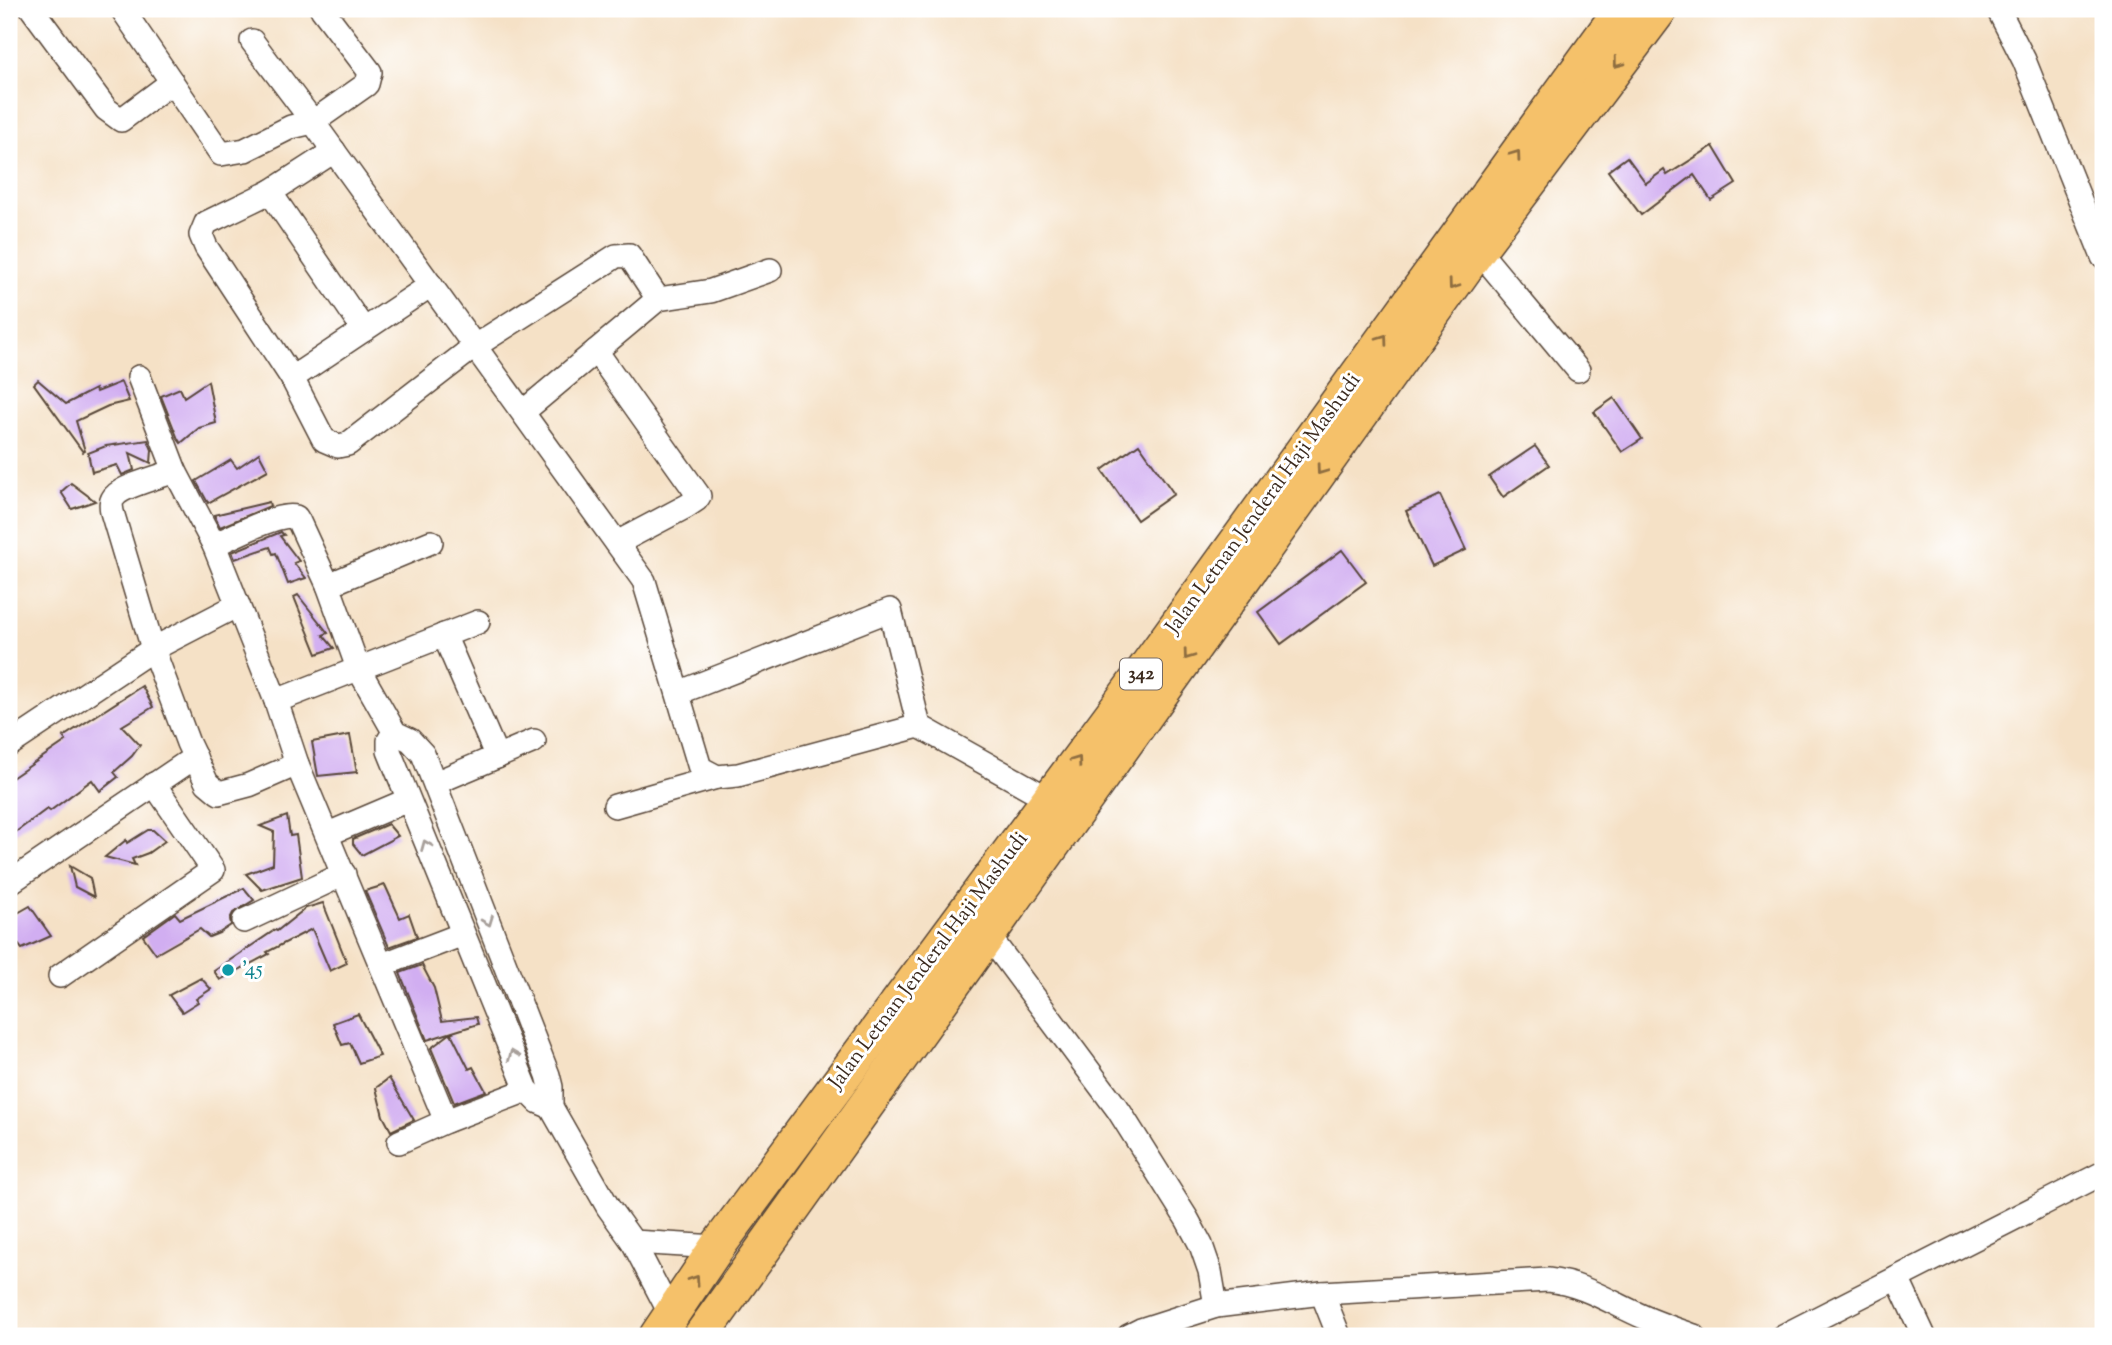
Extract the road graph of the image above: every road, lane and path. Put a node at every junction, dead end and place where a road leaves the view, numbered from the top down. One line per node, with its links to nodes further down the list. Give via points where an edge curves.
1 (32, 9): 8 (street, via 106,108 121,120)
2 (122, 9): 8 (street)
3 (322, 9): 9 (street, via 370,72 367,84)
4 (1622, 9): 46 (main road, Jalan Letnan Jenderal Haji Mashudi / 342, one-way to 4)
5 (1660, 9): 12 (main road, Jalan Letnan Jenderal Haji Mashudi / 342, one-way to 12)
6 (1998, 9): 13 (street, via 2029,72)
7 (252, 41): 9 (street)
8 (172, 82): 9 (street, via 221,153 244,150 291,127)
9 (313, 122): 10 (street)
10 (334, 151): 11 (street); 15 (street)
11 (272, 191): 17 (street); 22 (street, via 206,223 201,235)
12 (1478, 250): 20 (street); 54 (main road, Jalan Letnan Jenderal Haji Mashudi / 342, one-way to 54)
13 (2103, 256)
14 (770, 270): 16 (street, via 711,291)
15 (431, 285): 17 (street); 18 (street)
16 (658, 299): 18 (street, via 629,255 616,256); 19 (street)
17 (364, 330): 22 (street)
18 (475, 346): 22 (street, via 348,444 338,446 324,440); 23 (street)
19 (596, 351): 23 (street); 26 (street, via 699,496)
20 (1578, 370)
21 (139, 377): 24 (street)
22 (292, 378)
23 (523, 412): 26 (street)
24 (175, 471): 27 (street); 32 (street, via 122,491 111,503)
25 (431, 542): 28 (street)
26 (617, 543): 34 (street, via 644,581)
27 (214, 545): 28 (street, via 293,515); 29 (street)
28 (328, 584): 33 (street)
29 (238, 605): 32 (street); 35 (street)
30 (478, 622): 31 (street)
31 (444, 635): 33 (street); 41 (street)
32 (153, 649): 39 (street); 40 (street)
33 (358, 668): 35 (street); 37 (street)
34 (678, 693): 36 (street, via 890,610); 43 (street, via 700,768)
35 (276, 701): 42 (street)
36 (919, 726): 43 (street); 46 (street)
37 (395, 733): 44 (street, via 416,745); 47 (street, via 388,740 388,751)
38 (534, 741): 41 (street)
39 (9, 745)
40 (195, 757): 42 (street, via 207,783 219,793); 45 (street)
41 (497, 757): 44 (street)
42 (297, 764): 49 (street)
43 (717, 777): 48 (street)
44 (435, 783): 58 (street, one-way to 58, via 548,1075)
45 (154, 785): 51 (street); 56 (street, via 213,870)
46 (1049, 799): 63 (main road, Jalan Letnan Jenderal Haji Mashudi / 342)
47 (408, 800): 49 (street); 53 (street, one-way to 47)
48 (615, 806)
49 (327, 834): 50 (street)
50 (344, 874): 52 (street); 55 (street)
51 (9, 883)
52 (244, 921)
53 (463, 934): 55 (street); 57 (street, one-way to 53)
54 (988, 935): 66 (street, via 1119,1111 1187,1219 1210,1271); 68 (main road, Jalan Letnan Jenderal Haji Mashudi / 342)
55 (382, 965): 59 (street)
56 (60, 976)
57 (527, 1090): 58 (street); 59 (street)
58 (551, 1107): 62 (street)
59 (446, 1121): 60 (street)
60 (399, 1142)
61 (2103, 1173): 64 (street)
62 (633, 1242): 63 (street); 67 (street)
63 (717, 1247): 67 (main road, Jalan Letnan Jenderal Haji Mashudi / 342, one-way to 63)
64 (1897, 1278): 72 (street); 73 (street)
65 (1322, 1293): 66 (street); 70 (street); 71 (street, via 1568,1282)
66 (1216, 1306): 69 (street)
67 (664, 1326)
68 (701, 1336)
69 (1129, 1336)
70 (1339, 1336)
71 (1694, 1336)
72 (1783, 1336)
73 (1924, 1336)

